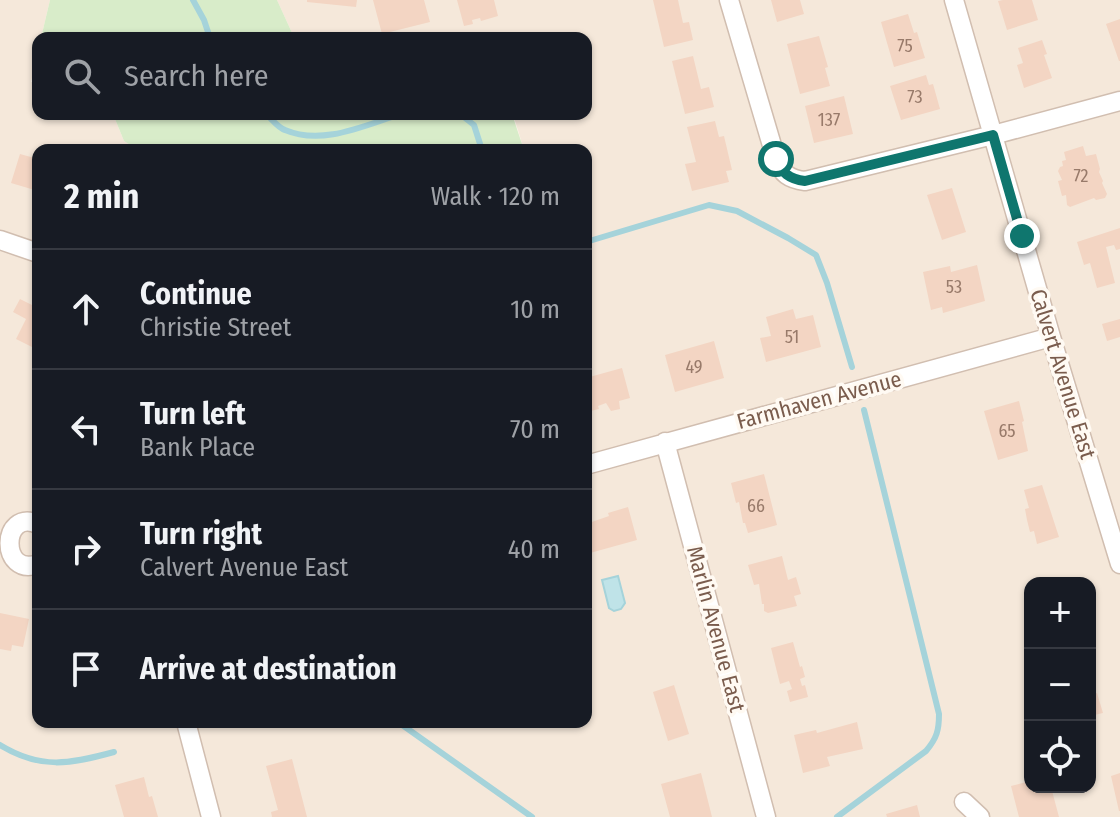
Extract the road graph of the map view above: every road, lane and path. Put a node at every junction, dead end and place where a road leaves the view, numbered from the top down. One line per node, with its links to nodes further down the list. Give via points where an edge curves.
1 (729, 0): 4 (street, via 776,159 787,176 805,181)
2 (954, 0): 4 (street, Calvert Avenue East)
3 (1120, 101): 4 (street)
4 (993, 135): 7 (street, Calvert Avenue East)
5 (0, 240): 6 (street)
6 (32, 251)
7 (1051, 337): 8 (street, Farmhaven Avenue); 11 (street, Calvert Avenue East)
8 (665, 442): 9 (street, Farmhaven Avenue); 16 (street, Marlin Avenue East)
9 (592, 463)
10 (32, 522): 12 (street, via 15,524 4,543 14,563)
11 (1120, 564)
12 (32, 566)
13 (188, 728): 15 (street)
14 (964, 802): 17 (street)
15 (211, 817)
16 (766, 817)
17 (980, 817)

